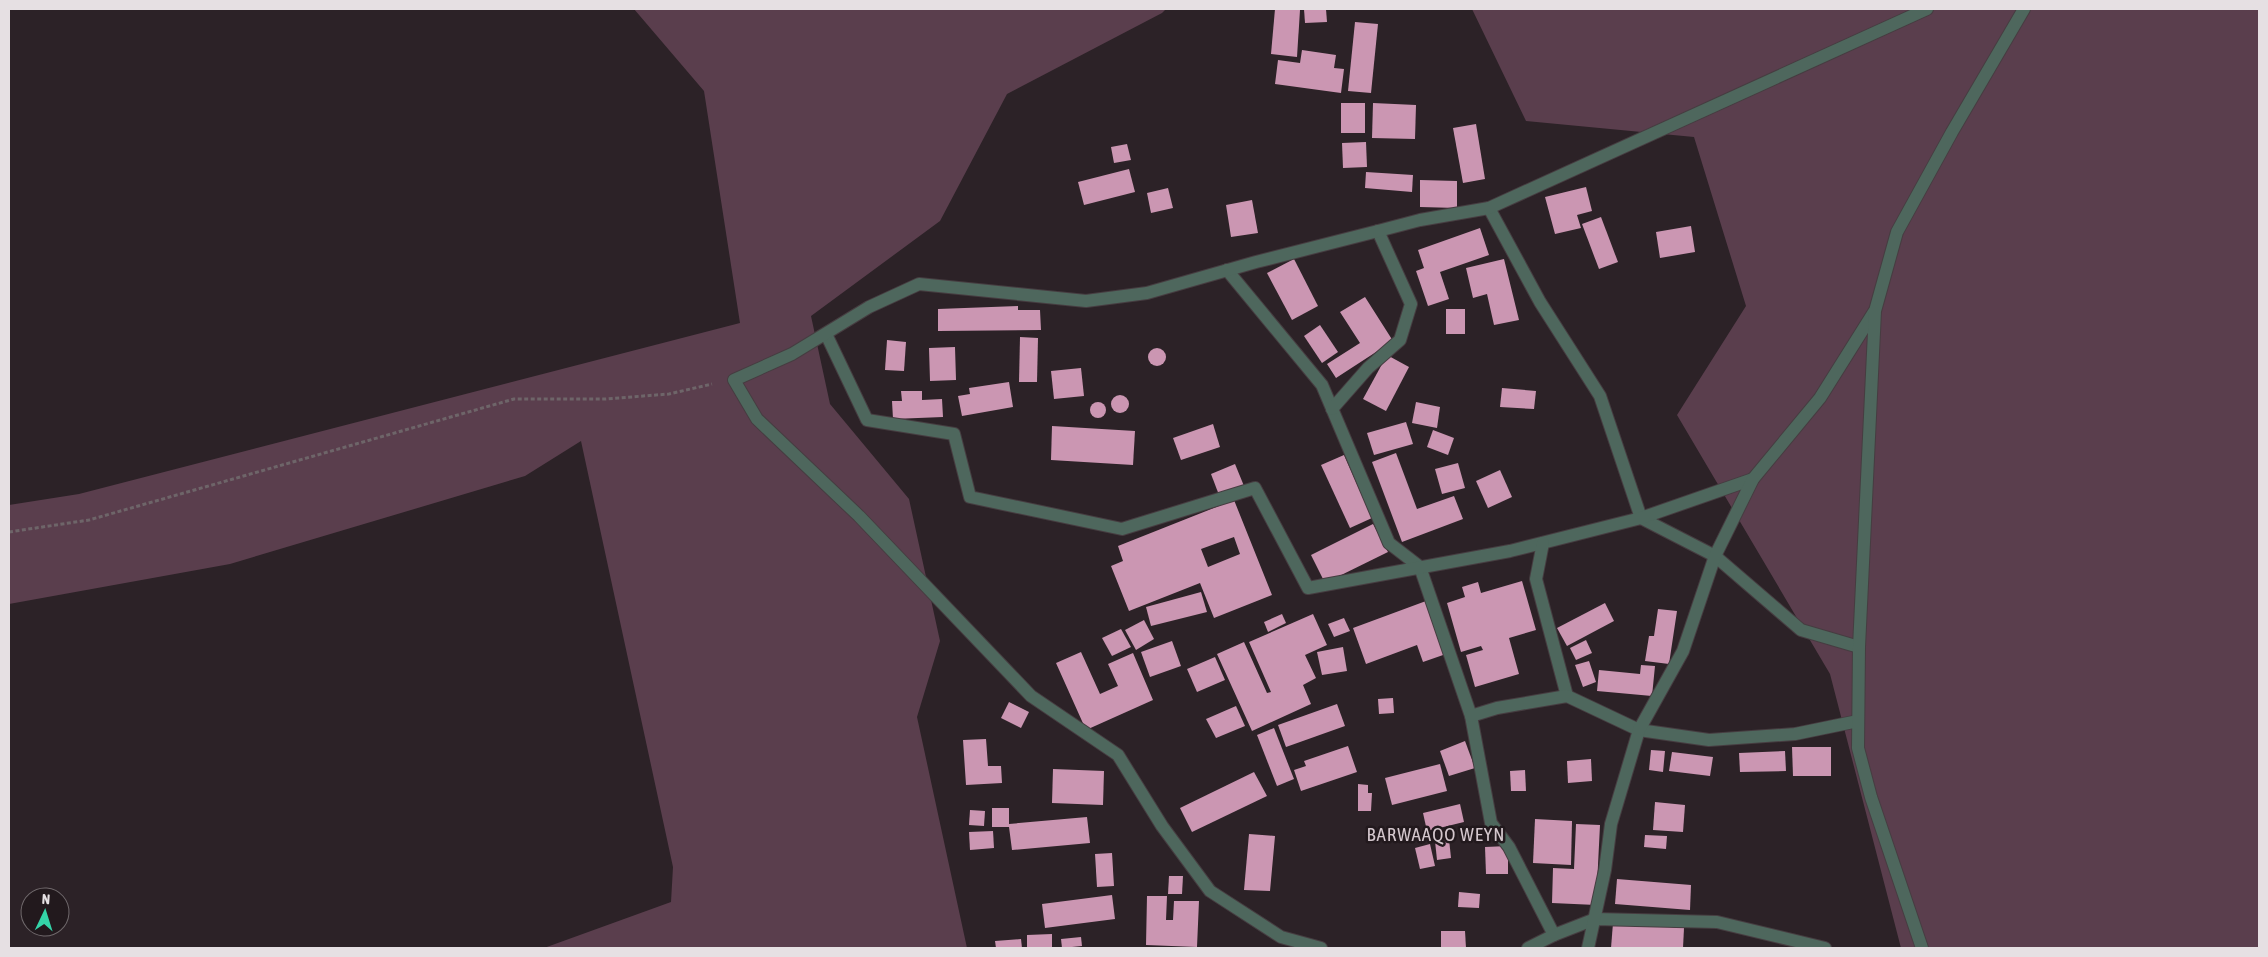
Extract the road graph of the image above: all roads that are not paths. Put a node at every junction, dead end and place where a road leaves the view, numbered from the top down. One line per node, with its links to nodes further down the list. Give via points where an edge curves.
1 (1927, 9): 3 (street)
2 (2024, 9): 6 (street, via 1897,232)
3 (1489, 208): 4 (street); 10 (street, via 1540,302 1600,396)
4 (1378, 231): 5 (street); 8 (street, via 1411,304 1400,340 1368,368)
5 (1227, 270): 7 (street, via 1147,293 1086,301 919,284 869,307); 8 (street, via 1322,384)
6 (1875, 311): 9 (street, via 1820,398); 14 (street)
7 (826, 334): 13 (street, via 867,420 954,434 970,497 1122,529 1255,488 1308,588); 21 (street, via 792,354 734,380 757,419 859,516 1031,696 1118,755 1162,826 1210,891)
8 (1332, 409): 13 (street, via 1389,543)
9 (1753, 479): 10 (street); 12 (street)
10 (1641, 518): 11 (street); 12 (street)
11 (1543, 543): 13 (street); 15 (street, via 1536,579)
12 (1715, 556): 14 (street, via 1801,630); 18 (street, via 1683,650)
13 (1420, 568): 16 (street)
14 (1859, 647): 17 (street)
15 (1567, 696): 16 (street, via 1497,708); 18 (street)
16 (1472, 716): 20 (street, via 1492,823 1509,847)
17 (1858, 721): 18 (street, via 1794,734 1709,740); 26 (street, via 1858,748 1871,797)
18 (1639, 730): 19 (street, via 1611,824 1606,870)
19 (1595, 919): 20 (street); 24 (street); 25 (street, via 1717,922)
20 (1554, 935): 23 (street)
21 (1300, 946): 22 (street)
22 (1321, 948)
23 (1528, 948)
24 (1588, 948)
25 (1825, 948)
26 (1922, 948)

